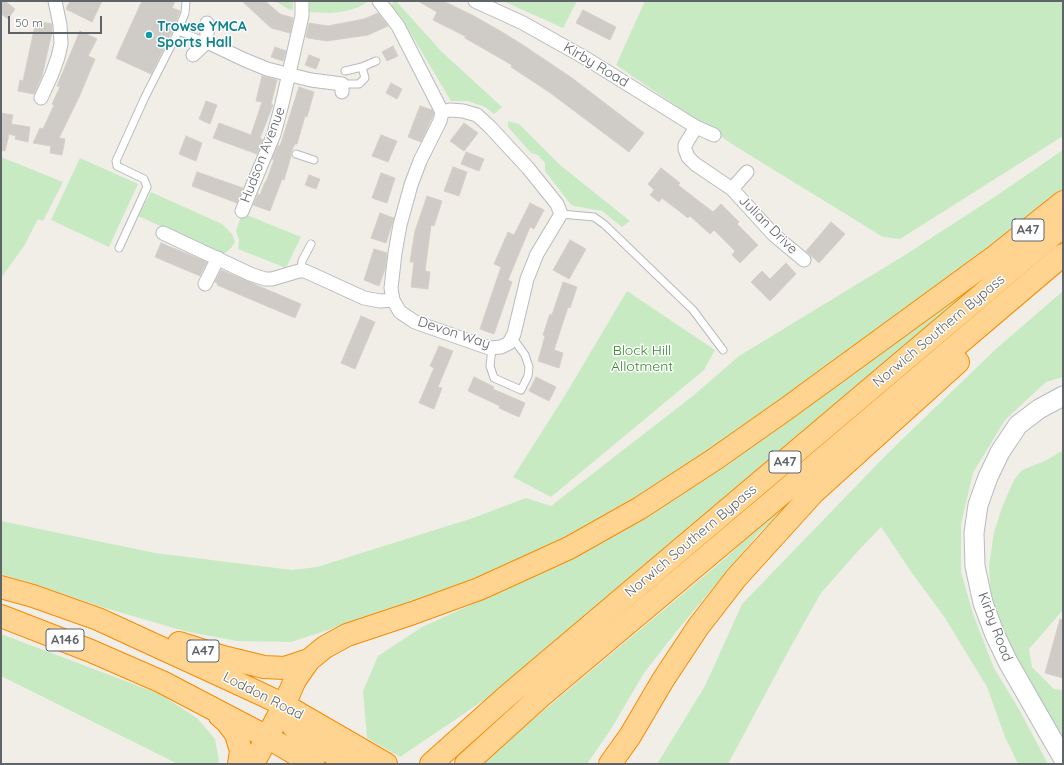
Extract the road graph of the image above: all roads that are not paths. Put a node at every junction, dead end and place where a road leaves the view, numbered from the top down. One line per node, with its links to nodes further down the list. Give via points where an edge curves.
1 (55, 1): 15 (street, via 61,44)
2 (186, 1): 7 (lane, via 186,13)
3 (302, 1): 13 (street, Hudson Avenue, via 302,16)
4 (379, 1): 16 (street, via 398,26)
5 (475, 1): 17 (street, Kirby Road, via 523,23 587,59)
6 (207, 23): 8 (street)
7 (178, 31): 8 (lane); 29 (lane, via 116,161 117,166 144,179 148,187)
8 (207, 42): 9 (street); 13 (street, via 267,69)
9 (194, 55)
10 (376, 61): 11 (lane)
11 (362, 67): 12 (lane); 14 (lane, via 365,78 359,84)
12 (345, 71)
13 (290, 75): 14 (street); 24 (street, Hudson Avenue, via 273,144 260,161)
14 (342, 88)
15 (41, 98)
16 (442, 112): 25 (street, via 463,111 477,115 528,168 557,204); 36 (street, via 440,122 411,185 400,225 391,288)
17 (696, 127): 18 (street, Kirby Road); 22 (street, Julian Drive, via 685,145 686,154 695,164)
18 (714, 135)
19 (296, 154): 20 (lane)
20 (314, 160)
21 (747, 172): 22 (street, Julian Drive)
22 (732, 189): 32 (street, Julian Drive, via 774,235)
23 (1063, 202): 44 (highway, A47, via 992,258 786,410 640,508 569,548 479,589 347,635 325,647)
24 (242, 211)
25 (561, 214): 37 (street, Devon Way, via 537,254 527,279); 39 (lane, via 594,217 605,225 693,310)
26 (1063, 226): 55 (highway, Norwich Southern Bypass / A47, via 506,697)
27 (163, 233): 31 (street)
28 (311, 244): 34 (lane, via 302,261)
29 (119, 248)
30 (1063, 255): 56 (highway, Norwich Southern Bypass / A47, via 541,696)
31 (218, 258): 34 (street, via 265,279); 35 (street)
32 (804, 260)
33 (1063, 265): 47 (highway, via 814,492 736,578 698,627)
34 (301, 270): 36 (street, via 364,298)
35 (205, 284)
36 (393, 300): 38 (street, Devon Way, via 400,312 415,322)
37 (512, 337): 38 (street, Devon Way, via 509,343); 38 (lane, via 530,367 522,390 494,378 490,366)
38 (492, 348)
39 (723, 350)
40 (1063, 396): 49 (street, Kirby Road, via 1039,409 1018,425 1000,452 978,505 974,533 975,566 982,603 1008,662)
41 (1, 587): 43 (highway, Loddon Road / A146)
42 (1, 616): 46 (highway, A146, via 129,666)
43 (98, 619): 44 (highway, A47, via 264,667 285,668); 45 (highway, Loddon Road / A146)
44 (309, 660): 45 (highway, A47, via 295,680)
45 (284, 705): 48 (highway, A47); 53 (highway, via 288,720 298,732); 54 (highway, Loddon Road / A146)
46 (207, 706): 48 (highway, A146); 50 (highway, via 227,722 236,734 241,751)
47 (630, 736): 57 (highway); 58 (highway)
48 (267, 737): 51 (highway, A47); 52 (highway, A146)
49 (1063, 758)
50 (239, 764)
51 (253, 764)
52 (312, 764)
53 (352, 764)
54 (386, 764)
55 (431, 764)
56 (466, 764)
57 (610, 764)
58 (617, 764)

